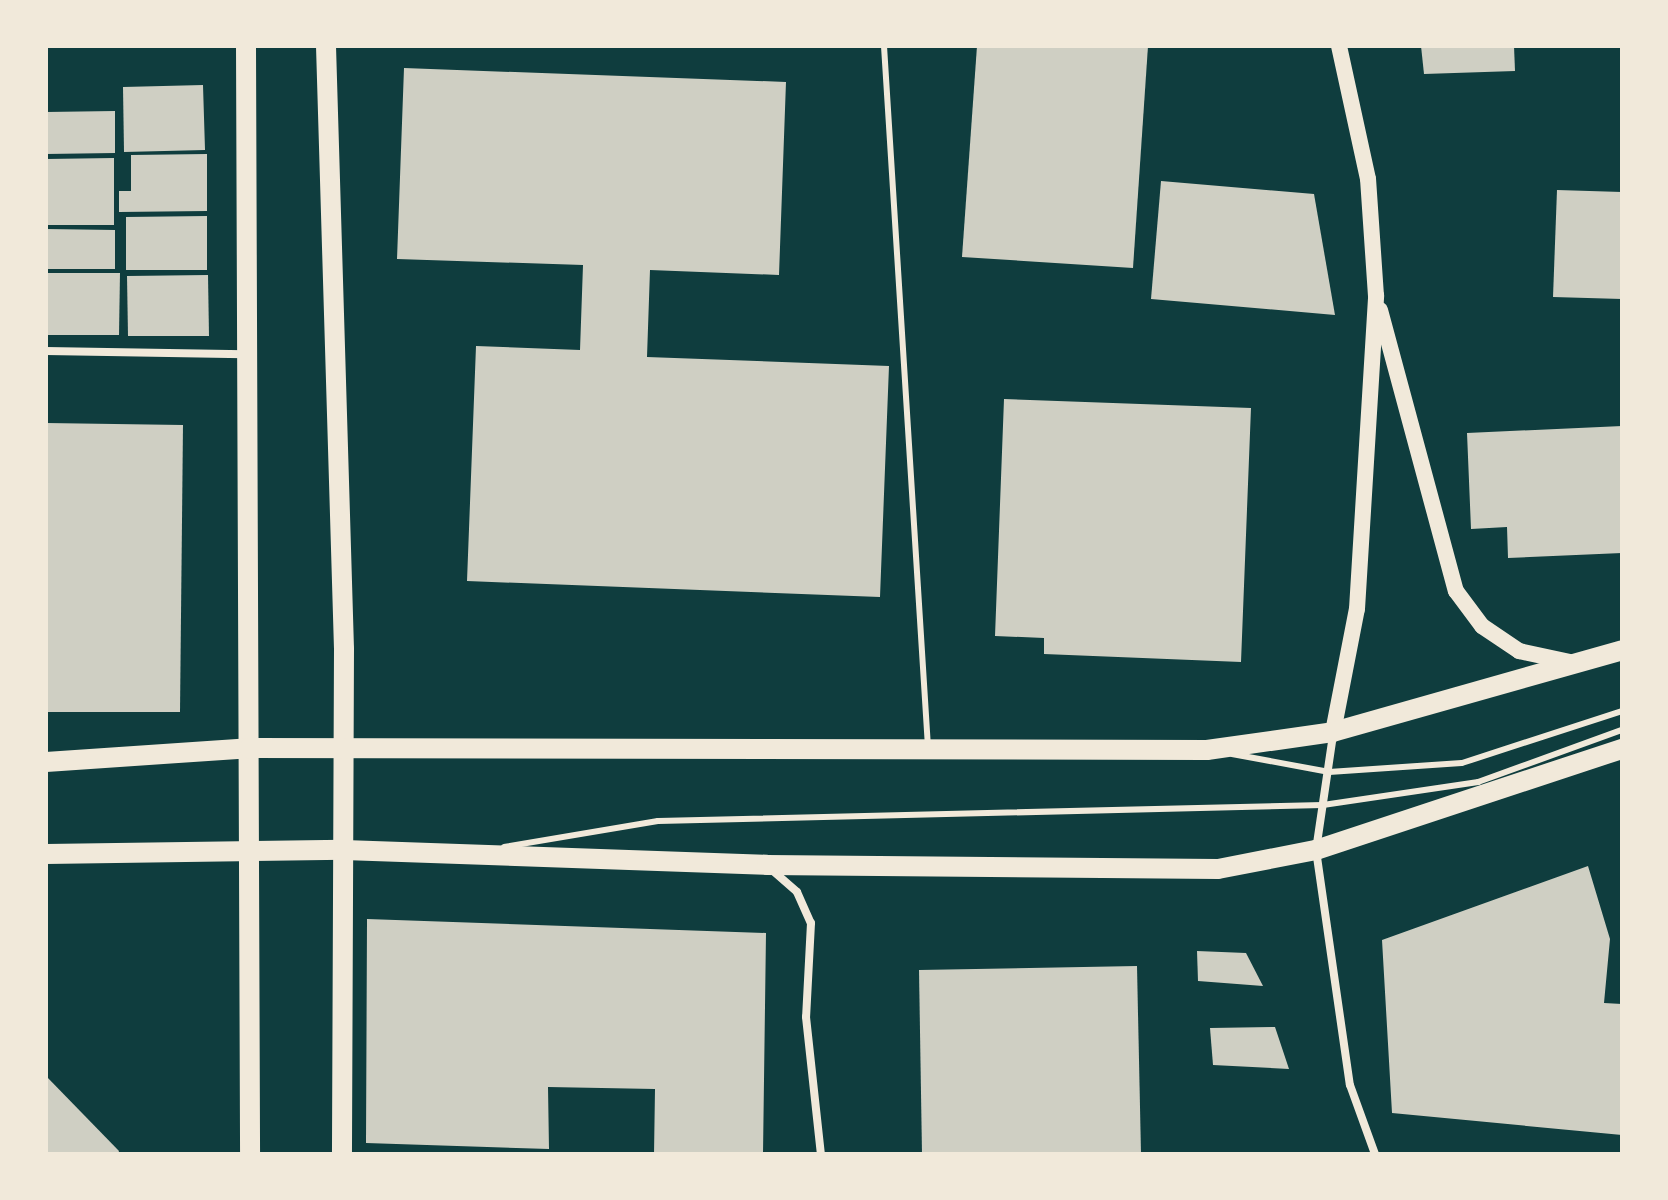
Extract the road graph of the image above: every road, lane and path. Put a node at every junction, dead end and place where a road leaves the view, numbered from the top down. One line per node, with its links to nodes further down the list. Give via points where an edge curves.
1 (246, 46): 7 (main road)
2 (326, 46): 15 (main road)
3 (884, 46): 13 (lane)
4 (1339, 46): 5 (main road, via 1368,179)
5 (1376, 296): 9 (main road, via 1456,591 1482,626 1519,651); 12 (main road, via 1357,609)
6 (46, 351): 7 (street)
7 (248, 354): 14 (main road)
8 (1622, 650): 9 (main road)
9 (1581, 664): 12 (main road)
10 (1622, 711): 19 (lane, via 1462,763)
11 (1622, 730): 20 (lane, via 1478,782)
12 (1333, 732): 17 (main road); 19 (street)
13 (928, 747): 15 (main road); 17 (main road)
14 (249, 748): 15 (main road); 18 (main road); 23 (main road)
15 (345, 748): 21 (main road)
16 (1622, 749): 22 (main road)
17 (1207, 750): 19 (lane)
18 (46, 762)
19 (1329, 772): 20 (street)
20 (1323, 805): 22 (street); 25 (lane, via 658,821)
21 (344, 850): 23 (main road); 25 (main road); 28 (main road)
22 (1316, 850): 26 (main road, via 1218,869); 30 (street, via 1350,1085)
23 (247, 852): 24 (main road); 27 (main road)
24 (46, 854)
25 (461, 854): 26 (main road)
26 (767, 865): 29 (street, via 797,892 811,923 806,1017)
27 (250, 1154)
28 (342, 1154)
29 (821, 1154)
30 (1375, 1154)

